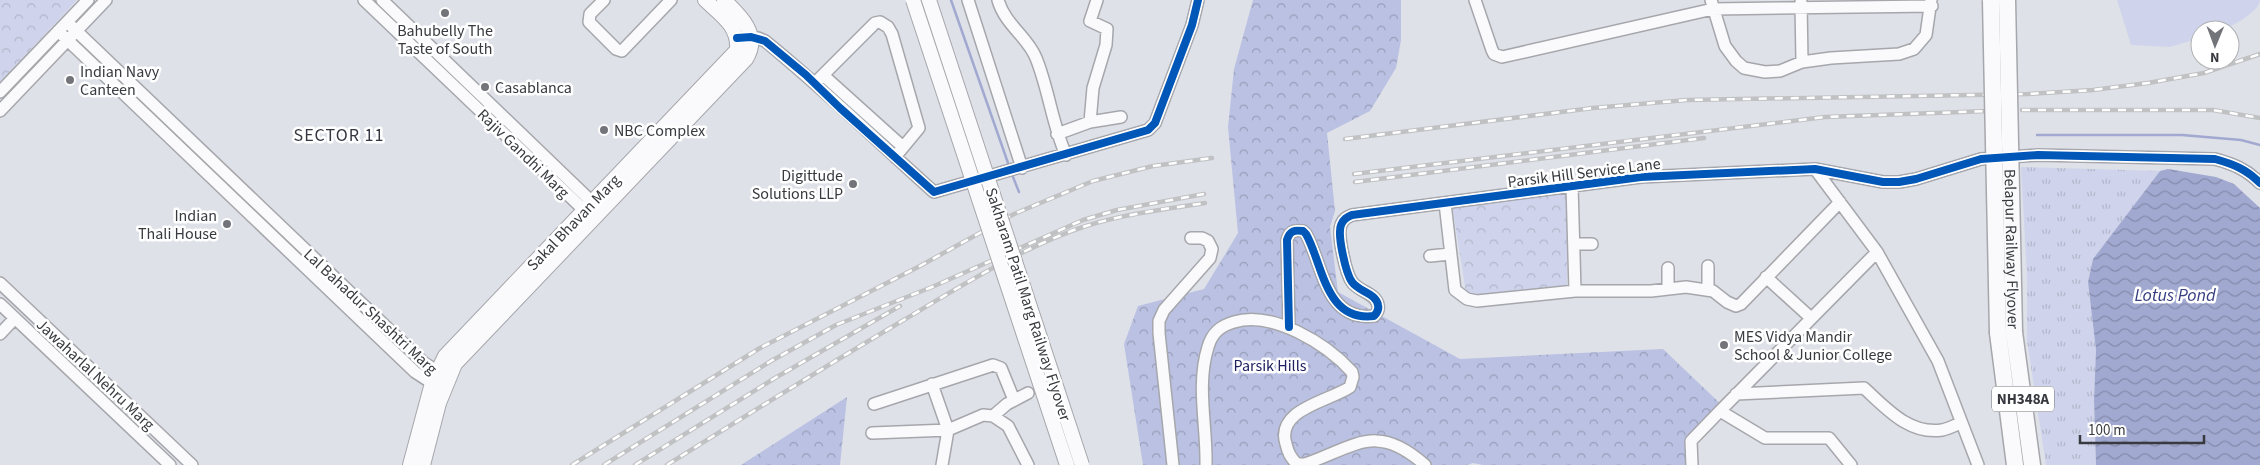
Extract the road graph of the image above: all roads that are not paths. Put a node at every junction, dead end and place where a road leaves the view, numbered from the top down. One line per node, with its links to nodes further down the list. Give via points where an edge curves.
1 (88, 0): 21 (street)
2 (106, 0): 23 (street)
3 (364, 0): 33 (street, Rajiv Gandhi Marg)
4 (382, 0): 31 (street, Rajiv Gandhi Marg)
5 (604, 0): 6 (street, via 590,14 589,22 622,51)
6 (671, 0)
7 (705, 0): 25 (main road, via 730,24)
8 (724, 0): 24 (main road, via 745,22)
9 (913, 0): 83 (main road, Sakharam Patil Marg Railway Flyover, bridge)
10 (929, 0): 84 (main road, Sakharam Patil Marg Railway Flyover, bridge)
11 (968, 0): 40 (street)
12 (998, 0): 36 (street, via 1001,12 1036,56)
13 (1097, 0): 35 (street, via 1090,21 1107,29 1106,45 1093,88)
14 (1198, 0): 38 (street, via 1192,25 1154,123 1148,130)
15 (1475, 0): 19 (street, via 1492,50 1502,58)
16 (1991, 0): 64 (highway, Belapur Railway Flyover / NH348A, bridge)
17 (2007, 0): 64 (highway, Belapur Railway Flyover / NH348A, bridge)
18 (1931, 3): 20 (street); 27 (street, via 1926,35 1914,49 1899,54)
19 (1712, 4): 20 (street); 27 (street, via 1725,46 1744,68 1780,71)
20 (1801, 4): 27 (street)
21 (67, 22): 22 (street); 23 (street, Lal Bahadur Shashtri Marg)
22 (58, 31): 26 (street, Lal Bahadur Shashtri Marg); 30 (street)
23 (76, 31): 26 (street); 66 (street, Lal Bahadur Shashtri Marg)
24 (751, 37): 25 (street); 29 (street, via 765,41); 46 (main road, Sakal Bhavan Marg, via 750,52 746,58)
25 (737, 38): 46 (main road, Sakal Bhavan Marg, via 737,50)
26 (68, 40): 32 (street); 66 (street, Lal Bahadur Shashtri Marg, via 412,369)
27 (1802, 62)
28 (823, 74): 29 (street); 37 (street); 37 (street, via 875,23 888,27 919,125)
29 (815, 83): 39 (street)
30 (0, 92)
31 (495, 108): 33 (street); 46 (street, Rajiv Gandhi Marg)
32 (0, 111)
33 (487, 117): 46 (street, Rajiv Gandhi Marg)
34 (1121, 117): 35 (street)
35 (1090, 122): 36 (street)
36 (1057, 134): 38 (street)
37 (903, 147): 39 (street)
38 (1066, 155): 40 (street)
39 (895, 157): 40 (street, via 934,192)
40 (1022, 168)
41 (1815, 169): 42 (street, Parsik Hill Service Lane, via 1898,182 1981,159 2038,155 2191,157 2235,164); 43 (street, Parsik Hill Service Lane, via 1641,177); 44 (street)
42 (2260, 183)
43 (1572, 185): 45 (street, Parsik Hill Service Lane); 48 (street)
44 (1840, 202): 50 (street); 55 (street)
45 (1445, 203): 51 (street); 63 (street, Parsik Hill Service Lane, via 1358,214 1345,218 1341,224 1347,274 1358,290 1376,300 1378,311 1374,316 1349,312 1333,299 1304,231 1291,232 1287,240)
46 (591, 209): 66 (main road, Sakal Bhavan Marg, via 455,364)
47 (1190, 238): 85 (street, via 1208,241 1212,249 1210,258 1164,310 1159,321)
48 (1574, 244): 49 (street); 59 (street)
49 (1592, 244)
50 (1877, 252): 62 (street); 74 (street, via 1938,361)
51 (1450, 254): 52 (street); 59 (street, via 1455,290 1467,299 1477,301)
52 (1430, 256)
53 (1708, 266): 58 (street)
54 (1668, 268): 57 (street)
55 (1766, 277): 58 (street, via 1736,306); 62 (street)
56 (0, 284): 78 (street, Jawaharlal Nehru Marg)
57 (1668, 288): 58 (street); 59 (street)
58 (1708, 290)
59 (1575, 291)
60 (0, 304): 61 (street, Jawaharlal Nehru Marg)
61 (15, 318): 65 (street); 77 (street, Jawaharlal Nehru Marg)
62 (1811, 318): 69 (street)
63 (1289, 327): 86 (street, via 1250,318 1226,324 1216,331 1205,358 1202,391); 87 (street, via 1348,368 1353,377 1350,387 1299,411 1288,422 1284,437 1290,457 1296,464 1305,464 1368,440 1380,440 1400,446)
64 (2006, 333): 91 (highway, Belapur Railway Flyover / NH348A); 92 (highway, Belapur Railway Flyover / NH348A)
65 (0, 334)
66 (438, 378): 79 (main road, Sakal Bhavan Marg); 80 (main road, Sakal Bhavan Marg)
67 (932, 384): 70 (street, via 993,364 1001,368); 71 (street); 75 (street)
68 (1028, 392): 70 (street)
69 (1736, 394): 72 (street); 74 (street, via 1864,388 1909,424 1942,430)
70 (1014, 400): 73 (street)
71 (874, 404)
72 (1720, 411): 88 (street, via 1690,441); 89 (street, via 1765,438 1829,438)
73 (993, 416): 75 (street, via 983,415); 82 (street, via 1008,426)
74 (1961, 423): 90 (street)
75 (948, 430): 76 (street); 81 (street)
76 (872, 434)
77 (170, 465)
78 (192, 465)
79 (410, 465)
80 (423, 465)
81 (942, 465)
82 (1028, 465)
83 (1067, 465)
84 (1082, 465)
85 (1173, 465)
86 (1206, 465)
87 (1425, 465)
88 (1692, 465)
89 (1851, 465)
90 (1978, 465)
91 (2015, 465)
92 (2032, 465)

